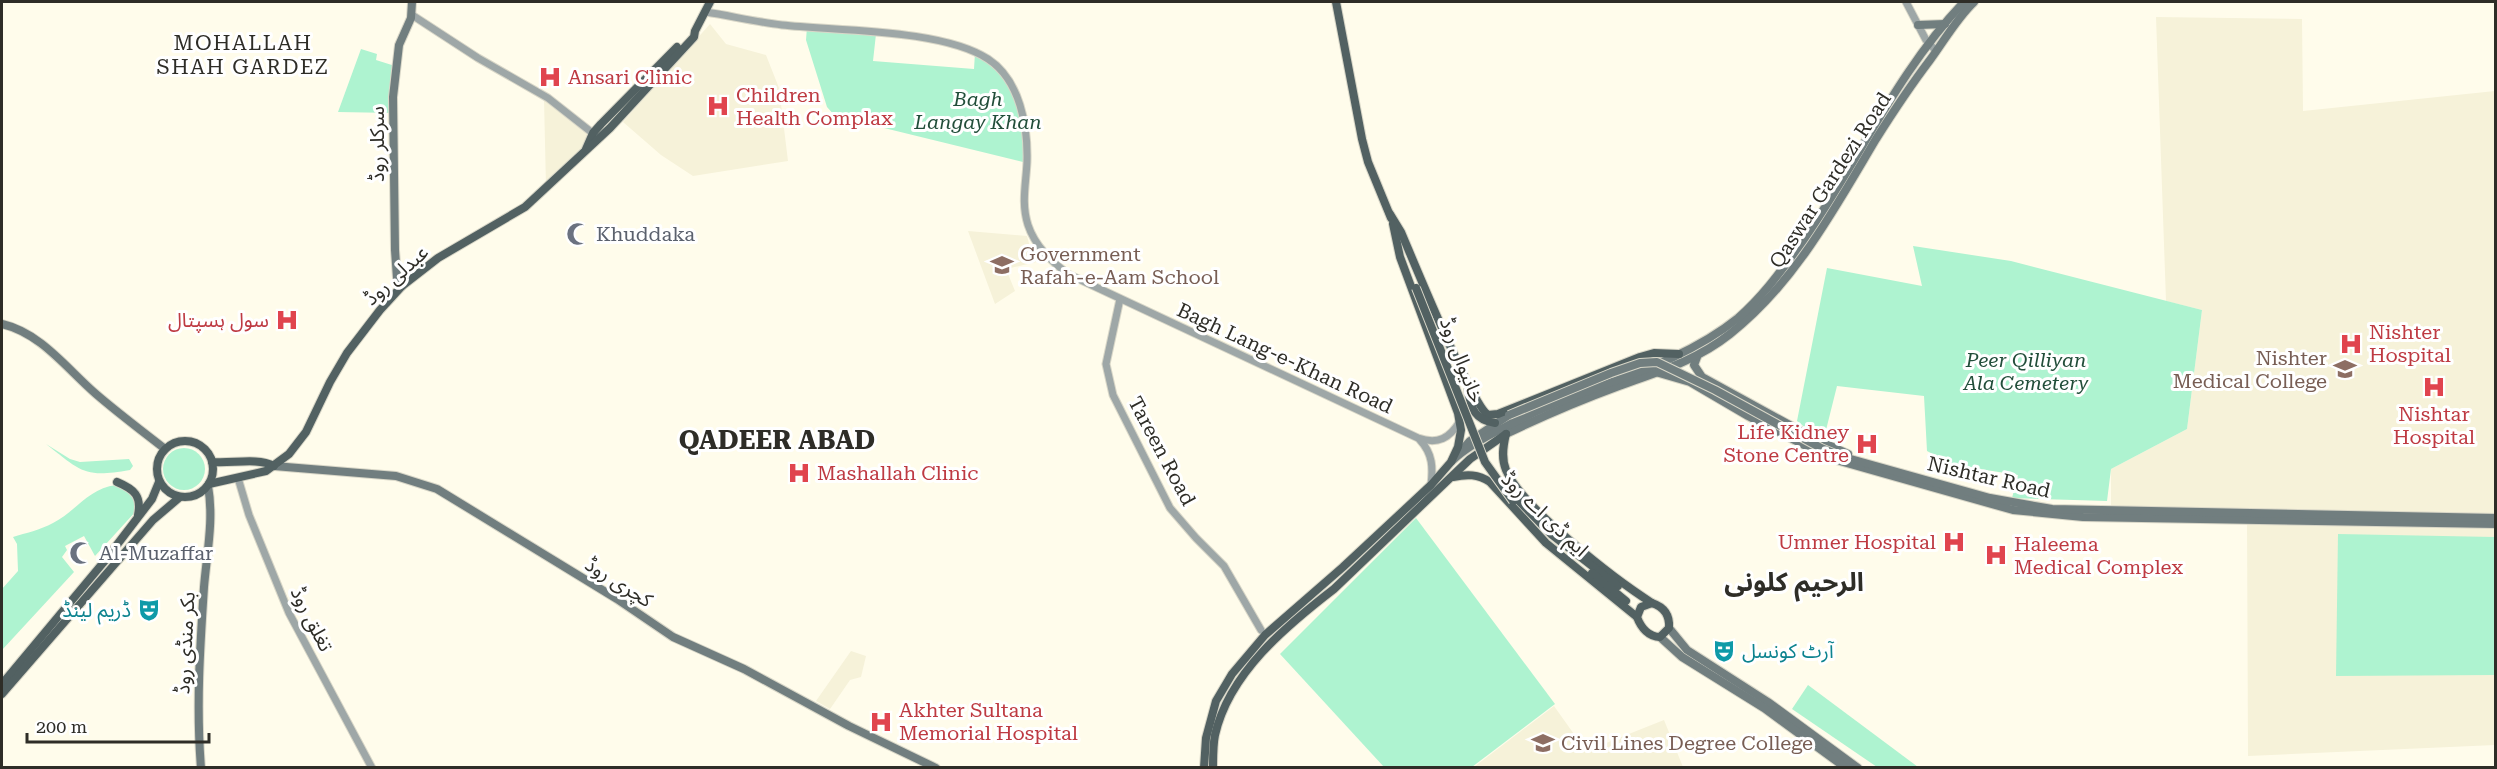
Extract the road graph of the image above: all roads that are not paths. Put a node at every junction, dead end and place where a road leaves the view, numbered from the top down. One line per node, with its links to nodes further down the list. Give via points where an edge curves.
1 (412, 2): 8 (main road, سرکلر روڈ)
2 (710, 2): 7 (main road, عبدلی روڈ)
3 (1336, 2): 14 (main road, خانیوال روڈ, via 1362,139)
4 (1906, 2): 10 (street)
5 (1964, 2): 9 (main road)
6 (1974, 2): 12 (main road, Qaswar Gardezi Road)
7 (706, 12): 13 (main road, عبدلی روڈ, via 695,31); 17 (street, Bagh Lang-e-Khan Road, via 782,25 913,37 966,48 988,59 1009,80 1021,110 1027,154 1023,198 1028,224 1051,261 1068,274)
8 (412, 15): 13 (street, via 548,98); 16 (main road, سرکلر روڈ, via 399,45 393,97 394,243 397,278)
9 (1945, 24): 10 (main road); 11 (main road)
10 (1918, 25): 11 (street)
11 (1929, 45): 12 (street); 19 (main road, via 1894,93 1822,215 1757,300 1720,331)
12 (1936, 51): 20 (main road, Qaswar Gardezi Road, via 1878,136 1847,191 1785,278 1748,319)
13 (597, 136): 16 (main road, عبدلی روڈ, via 525,207 438,258)
14 (1390, 214): 15 (main road, خانیوال روڈ); 22 (main road)
15 (1393, 224): 23 (main road, via 1400,257); 39 (main road, خانیوال روڈ, bridge, via 1489,460)
16 (402, 286): 31 (main road, عبدلی روڈ, via 347,353 298,445)
17 (1120, 299): 26 (street, Bagh Lang-e-Khan Road); 46 (street, Tareen Road, via 1106,364 1113,395 1170,508 1224,566)
18 (2, 324): 27 (main road, via 20,330 48,349)
19 (1679, 354): 22 (main road, via 1640,357 1498,414 1488,415 1482,410); 28 (main road, via 1530,412)
20 (1698, 355): 21 (main road, Qaswar Gardezi Road); 30 (main road, via 1694,365 1702,377)
21 (1659, 373): 25 (main road, Qaswar Gardezi Road); 30 (main road, via 1690,382 1829,458)
22 (1467, 381): 24 (main road, via 1477,416)
23 (1460, 421): 26 (street, via 1447,437 1438,441); 28 (main road)
24 (1495, 423): 28 (main road, Nishtar Road); 30 (main road, Nishtar Road, bridge, via 1611,373 1657,362)
25 (1506, 434): 33 (main road); 43 (main road, ایم ڈی اے روڈ, via 1503,448 1507,470 1534,507)
26 (1418, 438): 37 (street, via 1430,454)
27 (165, 449): 29 (main road, via 174,443 192,442 204,449); 35 (main road, via 157,465)
28 (1454, 459): 37 (main road)
29 (212, 462): 31 (main road, via 263,461); 36 (main road)
30 (1852, 462): 40 (main road, Nishtar Road, via 2052,510); 42 (main road, Nishtar Road, via 1988,504 2037,513)
31 (274, 466): 32 (main road, عبدلی روڈ); 52 (main road, کچری روڈ, via 396,476 437,489 673,637 744,669)
32 (238, 478): 36 (main road, عبدلی روڈ); 51 (street, تغلق روڈ, via 289,613)
33 (1451, 478): 44 (main road, ایم ڈی اے روڈ, via 1481,476 1490,482 1546,543); 54 (main road, via 1294,622 1242,676 1224,708 1215,736)
34 (117, 482): 41 (main road, via 129,487 139,498)
35 (159, 482): 38 (main road, via 170,494); 41 (main road)
36 (208, 485): 38 (main road, via 196,495); 50 (main road, بکر منڈی روڈ, via 212,515 201,629)
37 (1431, 485): 53 (main road, via 1264,635 1232,674 1216,701 1206,738)
38 (180, 497): 49 (main road, via 153,520)
39 (1515, 500): 43 (main road, ایم ڈی اے روڈ, via 1568,548); 44 (main road, ایم ڈی اے روڈ, via 1548,537)
40 (2496, 518)
41 (137, 519): 48 (main road)
42 (2496, 524)
43 (1649, 604): 44 (main road); 45 (main road, via 1665,611)
44 (1638, 614): 47 (main road, via 1644,630)
45 (1670, 628): 47 (main road); 56 (main road, via 1687,650 1768,702)
46 (1261, 630)
47 (1660, 637): 55 (main road, via 1682,657 1764,708)
48 (2, 684)
49 (2, 694)
50 (201, 768)
51 (372, 768)
52 (936, 768)
53 (1204, 768)
54 (1213, 768)
55 (1846, 768)
56 (1858, 768)

